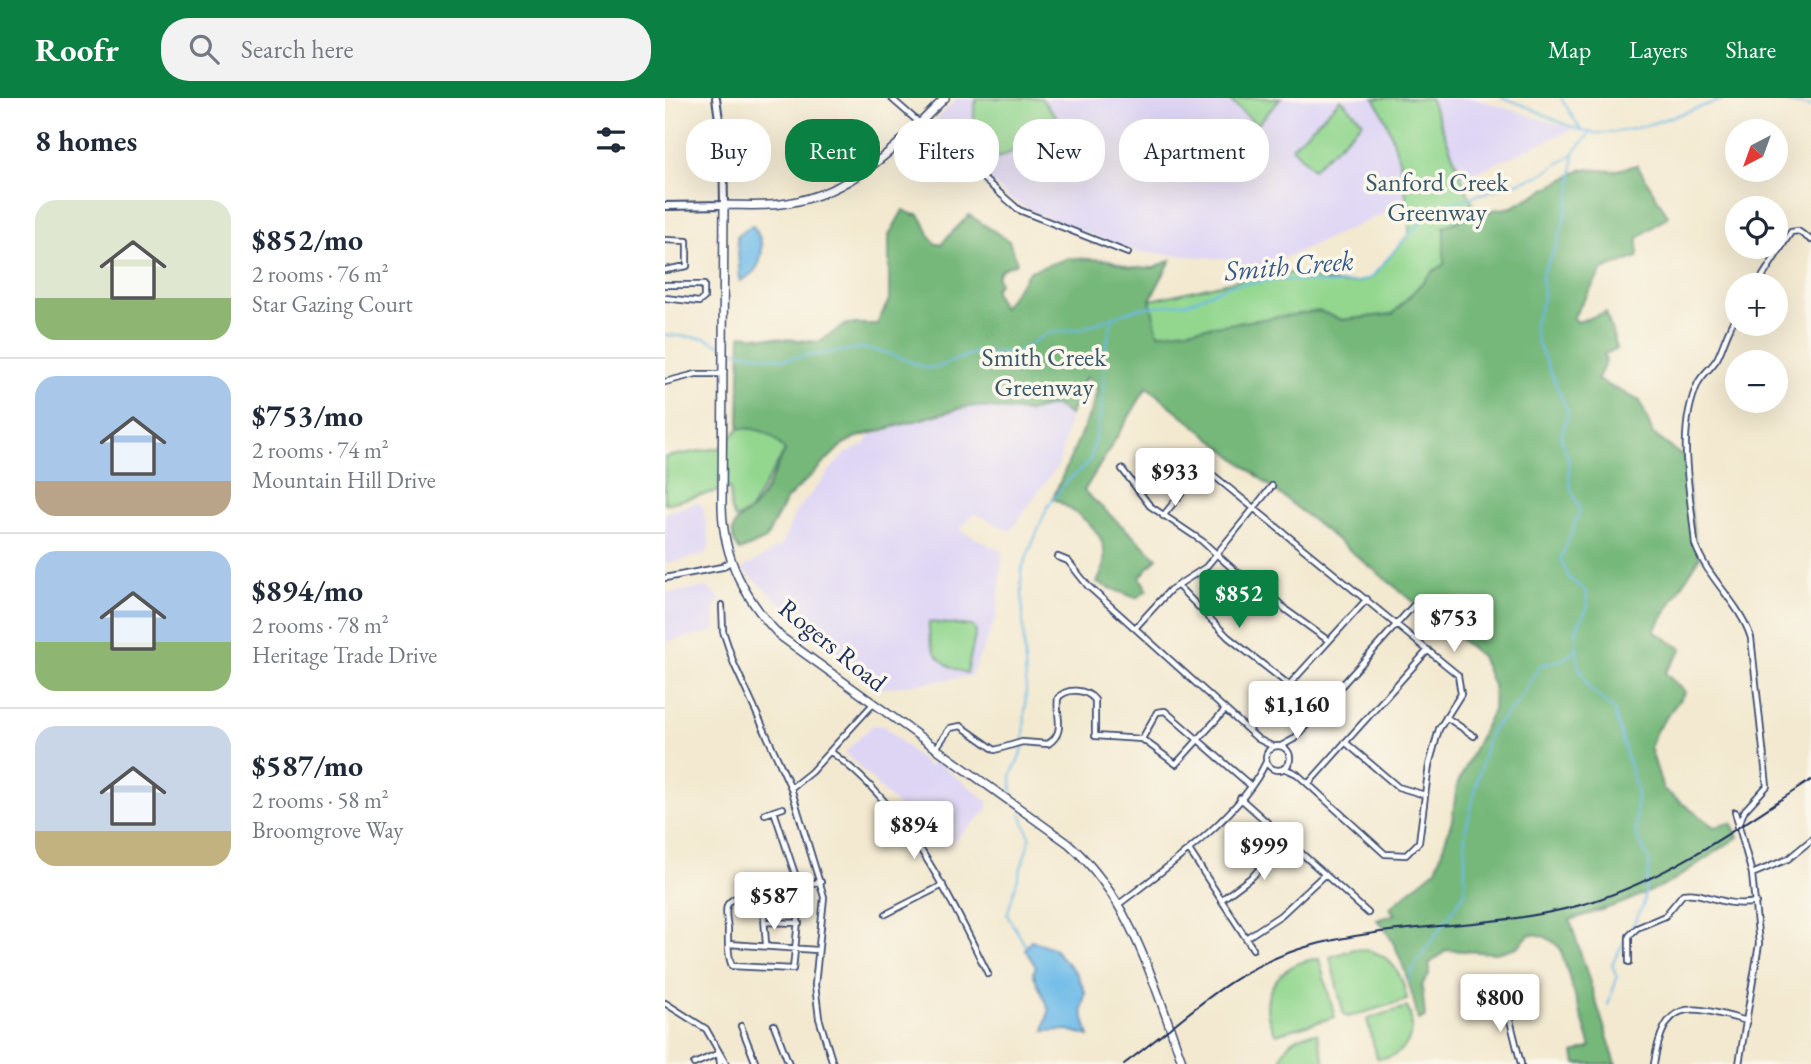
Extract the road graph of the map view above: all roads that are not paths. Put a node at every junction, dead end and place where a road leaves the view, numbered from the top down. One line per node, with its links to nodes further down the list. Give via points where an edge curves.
1 (716, 98): 8 (main road, Rogers Road)
2 (891, 98): 4 (street)
3 (945, 98): 5 (main road)
4 (914, 119)
5 (925, 119)
6 (894, 148): 8 (main road, via 846,184 787,203)
7 (987, 182): 12 (street, via 1019,210)
8 (724, 205): 9 (main road); 18 (main road, Rogers Road)
9 (665, 206)
10 (665, 240): 13 (street, via 687,241 687,266)
11 (1811, 240): 14 (street, via 1798,231 1791,232)
12 (1128, 253)
13 (665, 270)
14 (1765, 273)
15 (665, 285): 16 (street, via 704,285 704,298 699,302)
16 (665, 298)
17 (1725, 334): 68 (street, via 1718,356 1697,386 1685,458 1695,544 1712,580 1743,619 1751,638 1767,786 1745,810)
18 (723, 373): 19 (street); 26 (main road, Rogers Road, via 722,523)
19 (665, 382)
20 (1122, 469): 23 (street, via 1138,493)
21 (1272, 486): 22 (street)
22 (1254, 508): 23 (street, via 1203,471); 24 (street); 29 (street)
23 (1163, 516): 24 (street)
24 (1216, 554): 28 (street, via 1206,567); 34 (street)
25 (1058, 557): 33 (street, via 1068,561 1088,586)
26 (730, 562): 27 (street); 37 (main road, Rogers Road, via 748,597 780,636)
27 (665, 578)
28 (1178, 586): 33 (street); 36 (street, via 1228,637)
29 (1367, 599): 32 (street); 34 (street)
30 (722, 605): 61 (street, via 723,631 734,664)
31 (1413, 606): 32 (street)
32 (1397, 624): 35 (street); 45 (street)
33 (1135, 628): 38 (street)
34 (1329, 641): 36 (street)
35 (1428, 650): 39 (street, via 1458,675 1461,684 1461,694); 46 (street)
36 (1289, 685): 40 (street)
37 (873, 704): 49 (main road, Rogers Road); 50 (street)
38 (1225, 710): 40 (street); 43 (street)
39 (1446, 716): 41 (street); 62 (street)
40 (1248, 730): 44 (street)
41 (1474, 736)
42 (1142, 739): 43 (street, via 1176,764); 43 (street, via 1157,712 1165,711); 49 (street, via 1095,736 1095,700 1088,693 1064,692 1058,698 1058,736 1048,744 1022,742 995,750 961,726 950,729)
43 (1199, 739): 60 (street)
44 (1258, 739): 47 (street); 51 (street)
45 (1294, 739): 48 (street); 52 (street)
46 (1345, 742): 59 (street); 62 (street, via 1398,788)
47 (1272, 746): 48 (street); 51 (street)
48 (1281, 746): 52 (street)
49 (936, 748): 80 (main road, Rogers Road, via 1069,844 1095,869)
50 (831, 752): 61 (street); 75 (street, via 904,825)
51 (1266, 753): 54 (street)
52 (1289, 753): 53 (street)
53 (1290, 761): 55 (street); 58 (street)
54 (1266, 762): 56 (street); 57 (street)
55 (1284, 768): 56 (street); 58 (street)
56 (1274, 769): 57 (street)
57 (1261, 775): 60 (street)
58 (1297, 775): 59 (street)
59 (1308, 784): 62 (street, via 1385,854 1396,857 1406,855 1419,842)
60 (1251, 786): 63 (street)
61 (791, 788): 74 (street)
62 (1425, 795)
63 (1240, 798): 69 (street); 71 (street)
64 (783, 808): 65 (street)
65 (774, 811): 67 (street); 76 (street)
66 (1735, 812): 68 (street)
67 (765, 814)
68 (1737, 827): 73 (street)
69 (1285, 839): 72 (street); 78 (street, via 1253,876)
70 (1811, 840): 73 (street, via 1788,859)
71 (1189, 850): 78 (street); 80 (street)
72 (1325, 874): 84 (street); 87 (street, via 1281,915)
73 (1752, 874): 79 (street)
74 (821, 882): 76 (street); 92 (street, via 825,909)
75 (943, 885): 83 (street); 94 (street)
76 (799, 886): 77 (street); 86 (street)
77 (762, 891): 82 (street); 88 (street, via 736,895 727,905)
78 (1221, 900): 87 (street)
79 (1756, 902): 93 (street, via 1731,905 1691,892 1678,897 1668,913 1629,936); 97 (street, via 1759,944)
80 (1119, 904): 107 (main road, Rogers Road)
81 (793, 910): 82 (street)
82 (764, 914): 85 (street)
83 (886, 914)
84 (1368, 914)
85 (765, 922): 86 (street); 89 (street)
86 (799, 923): 90 (street)
87 (1246, 938): 91 (street)
88 (729, 944): 89 (street); 90 (street, via 730,963 737,967 793,969)
89 (766, 944): 90 (street)
90 (796, 946): 92 (street)
91 (1253, 949)
92 (817, 950): 106 (street, via 819,1018)
93 (1629, 962)
94 (988, 974)
95 (665, 1003): 100 (street, via 706,1029)
96 (1509, 1003): 108 (street)
97 (1747, 1021): 109 (street, via 1685,1009 1662,1030); 110 (street)
98 (774, 1025): 105 (street)
99 (741, 1026): 104 (street)
100 (719, 1053): 101 (street); 102 (street); 103 (street)
101 (694, 1064)
102 (720, 1064)
103 (726, 1064)
104 (756, 1064)
105 (789, 1064)
106 (833, 1064)
107 (1183, 1064)
108 (1521, 1064)
109 (1654, 1064)
110 (1739, 1064)

